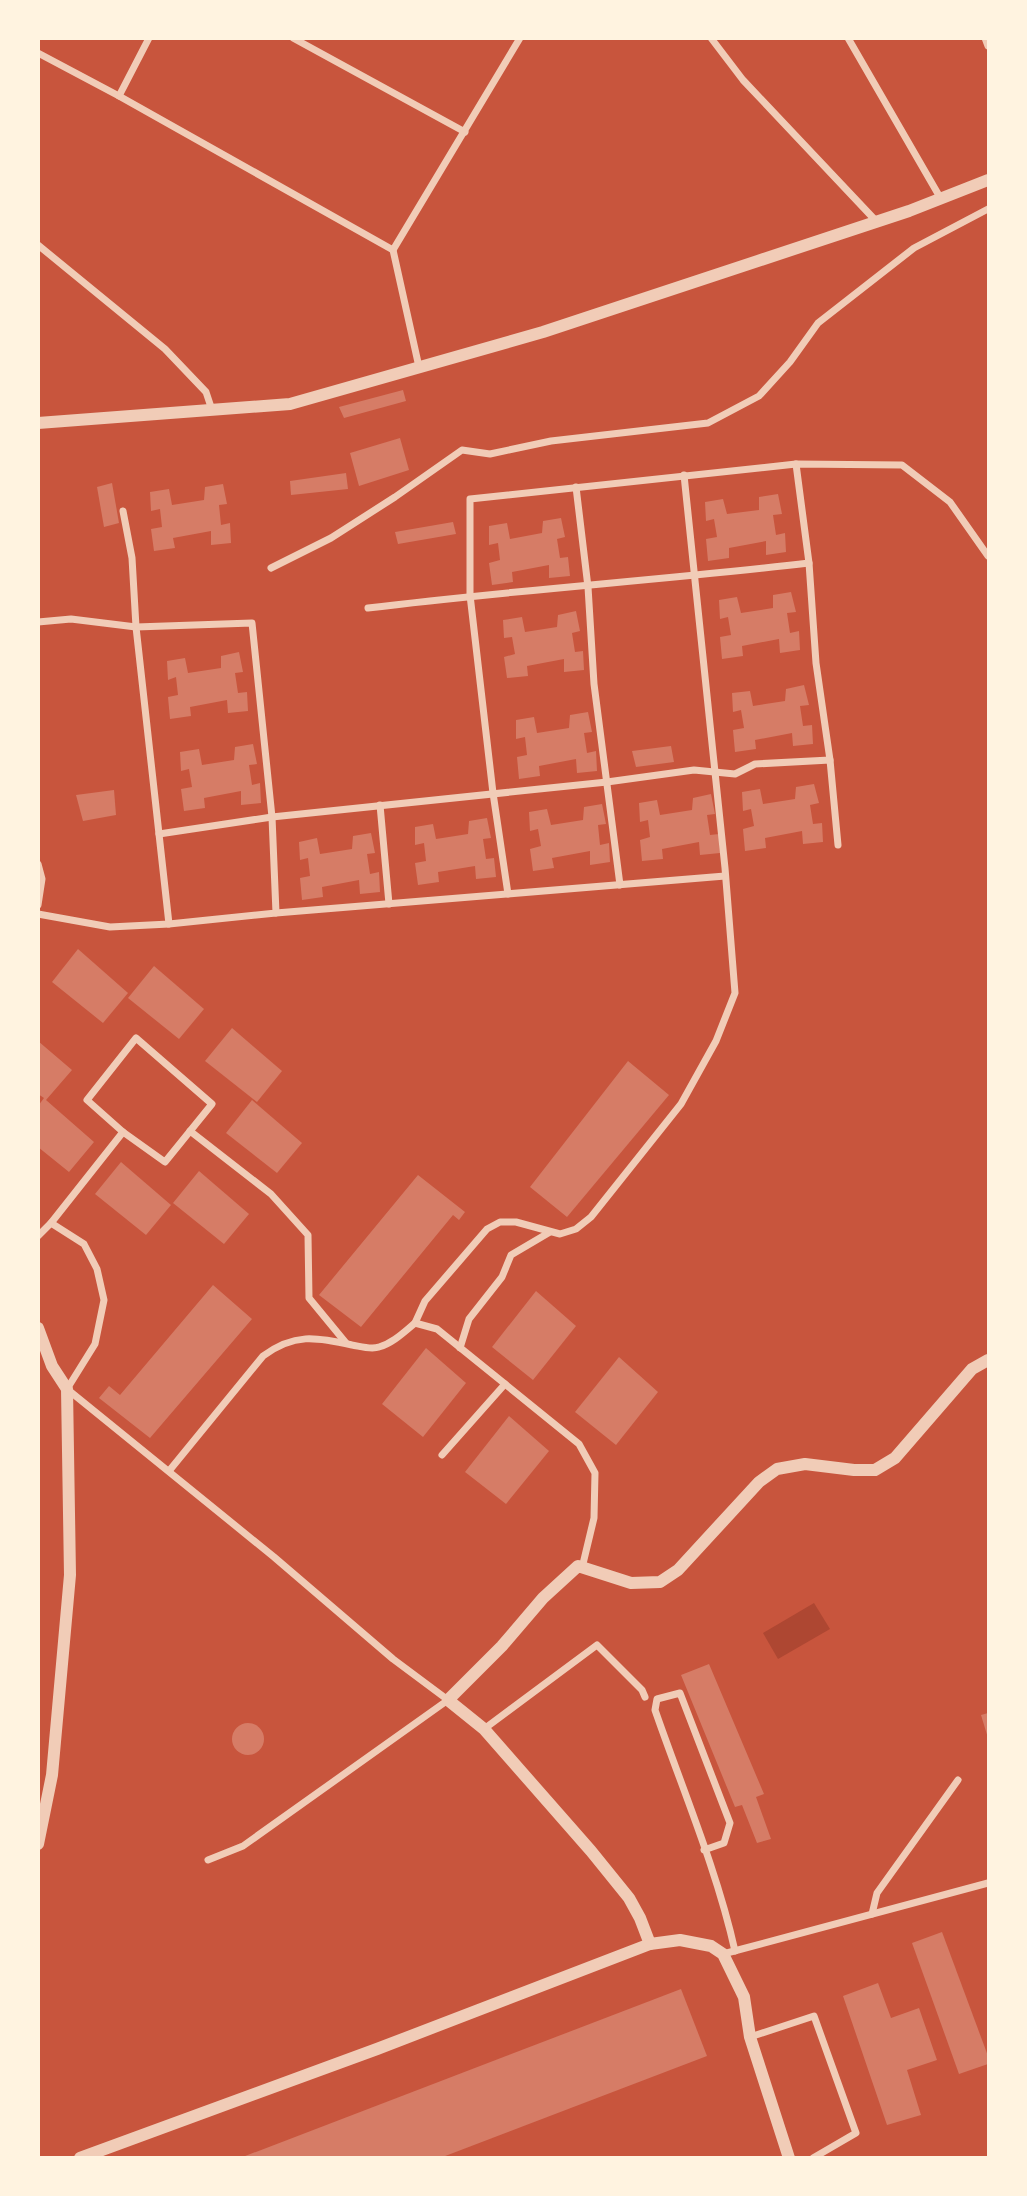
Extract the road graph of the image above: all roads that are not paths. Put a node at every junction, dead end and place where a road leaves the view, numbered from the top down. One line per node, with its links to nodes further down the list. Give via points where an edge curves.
1 (149, 38): 9 (street)
2 (293, 38): 10 (street)
3 (711, 38): 14 (street, via 743,80)
4 (848, 38): 12 (street)
5 (985, 38): 7 (street)
6 (519, 39): 10 (street)
7 (989, 46)
8 (38, 53): 9 (street)
9 (119, 96): 16 (street)
10 (465, 132): 16 (street)
11 (989, 180): 12 (street)
12 (941, 199): 14 (street)
13 (989, 209): 26 (street, via 914,248 818,323 759,396 708,423 551,441 489,454 462,450 331,538)
14 (877, 222): 17 (street, via 542,332)
15 (38, 245): 18 (street, via 165,349 206,392)
16 (393, 250): 17 (street)
17 (419, 367): 18 (street, via 289,404)
18 (212, 410): 19 (street)
19 (38, 423)
20 (796, 464): 21 (street); 24 (street, via 902,465 950,502); 25 (street)
21 (684, 475): 22 (street); 27 (street)
22 (576, 487): 28 (street); 29 (street, via 470,499)
23 (123, 511): 32 (street, via 132,558)
24 (989, 556)
25 (808, 563): 27 (street); 33 (street)
26 (271, 569)
27 (694, 576): 28 (street); 34 (street)
28 (588, 587): 29 (street); 35 (street)
29 (470, 595): 30 (street); 36 (street)
30 (368, 608)
31 (38, 622): 32 (street, via 71,619)
32 (136, 627): 38 (street, via 252,623); 39 (street)
33 (830, 760): 34 (street, via 755,764 735,774); 40 (street)
34 (714, 772): 35 (street, via 694,770); 42 (street)
35 (607, 782): 36 (street); 43 (street)
36 (493, 793): 37 (street); 44 (street)
37 (380, 805): 38 (street); 45 (street)
38 (272, 817): 39 (street); 47 (street)
39 (159, 834): 49 (street)
40 (838, 845)
41 (38, 864): 46 (street, via 42,879)
42 (725, 876): 43 (street); 53 (street, via 734,993 716,1041 681,1104 591,1217 576,1229)
43 (620, 885): 44 (street)
44 (508, 894): 45 (street)
45 (389, 904): 47 (street)
46 (38, 905)
47 (276, 913): 49 (street)
48 (38, 914): 49 (street, via 110,927)
49 (169, 924)
50 (190, 1131): 51 (street, via 165,1162); 51 (street, via 212,1104 136,1038 87,1100); 57 (street, via 271,1194 308,1235 309,1298)
51 (123, 1132): 52 (street)
52 (51, 1223): 54 (street); 61 (street, via 84,1244 97,1269 104,1300 95,1344)
53 (551, 1232): 55 (street, via 516,1222 500,1222 487,1229 425,1301); 58 (street, via 511,1255 502,1277 468,1319)
54 (38, 1236)
55 (415, 1323): 57 (street, via 377,1348); 58 (street, via 437,1329)
56 (38, 1328): 61 (street, via 52,1366)
57 (347, 1344): 63 (street, via 300,1339 280,1343 263,1356)
58 (460, 1348): 60 (street)
59 (989, 1360): 64 (street, via 971,1369 895,1458 875,1469 805,1464 777,1469 660,1583 631,1583)
60 (505, 1384): 62 (street); 64 (street, via 579,1444 595,1473 594,1518)
61 (67, 1389): 63 (street); 69 (street, via 70,1575 52,1775)
62 (442, 1455)
63 (169, 1471): 66 (street)
64 (582, 1567): 66 (street, via 543,1598)
65 (645, 1697): 67 (street, via 597,1645)
66 (448, 1700): 67 (street); 71 (street, via 243,1846)
67 (484, 1729): 74 (street, via 629,1898)
68 (958, 1780): 73 (street, via 877,1893)
69 (38, 1844)
70 (704, 1850): 70 (street, via 655,1710 657,1699 680,1693 730,1823 724,1843); 75 (street, via 728,1920)
71 (208, 1860)
72 (989, 1883): 73 (street)
73 (872, 1914): 75 (street)
74 (650, 1944): 75 (street, via 680,1940); 77 (street)
75 (729, 1952): 76 (street, via 744,1997)
76 (750, 2037): 78 (street); 79 (street, via 814,2016 856,2133)
77 (80, 2158)
78 (789, 2158)
79 (813, 2158)

